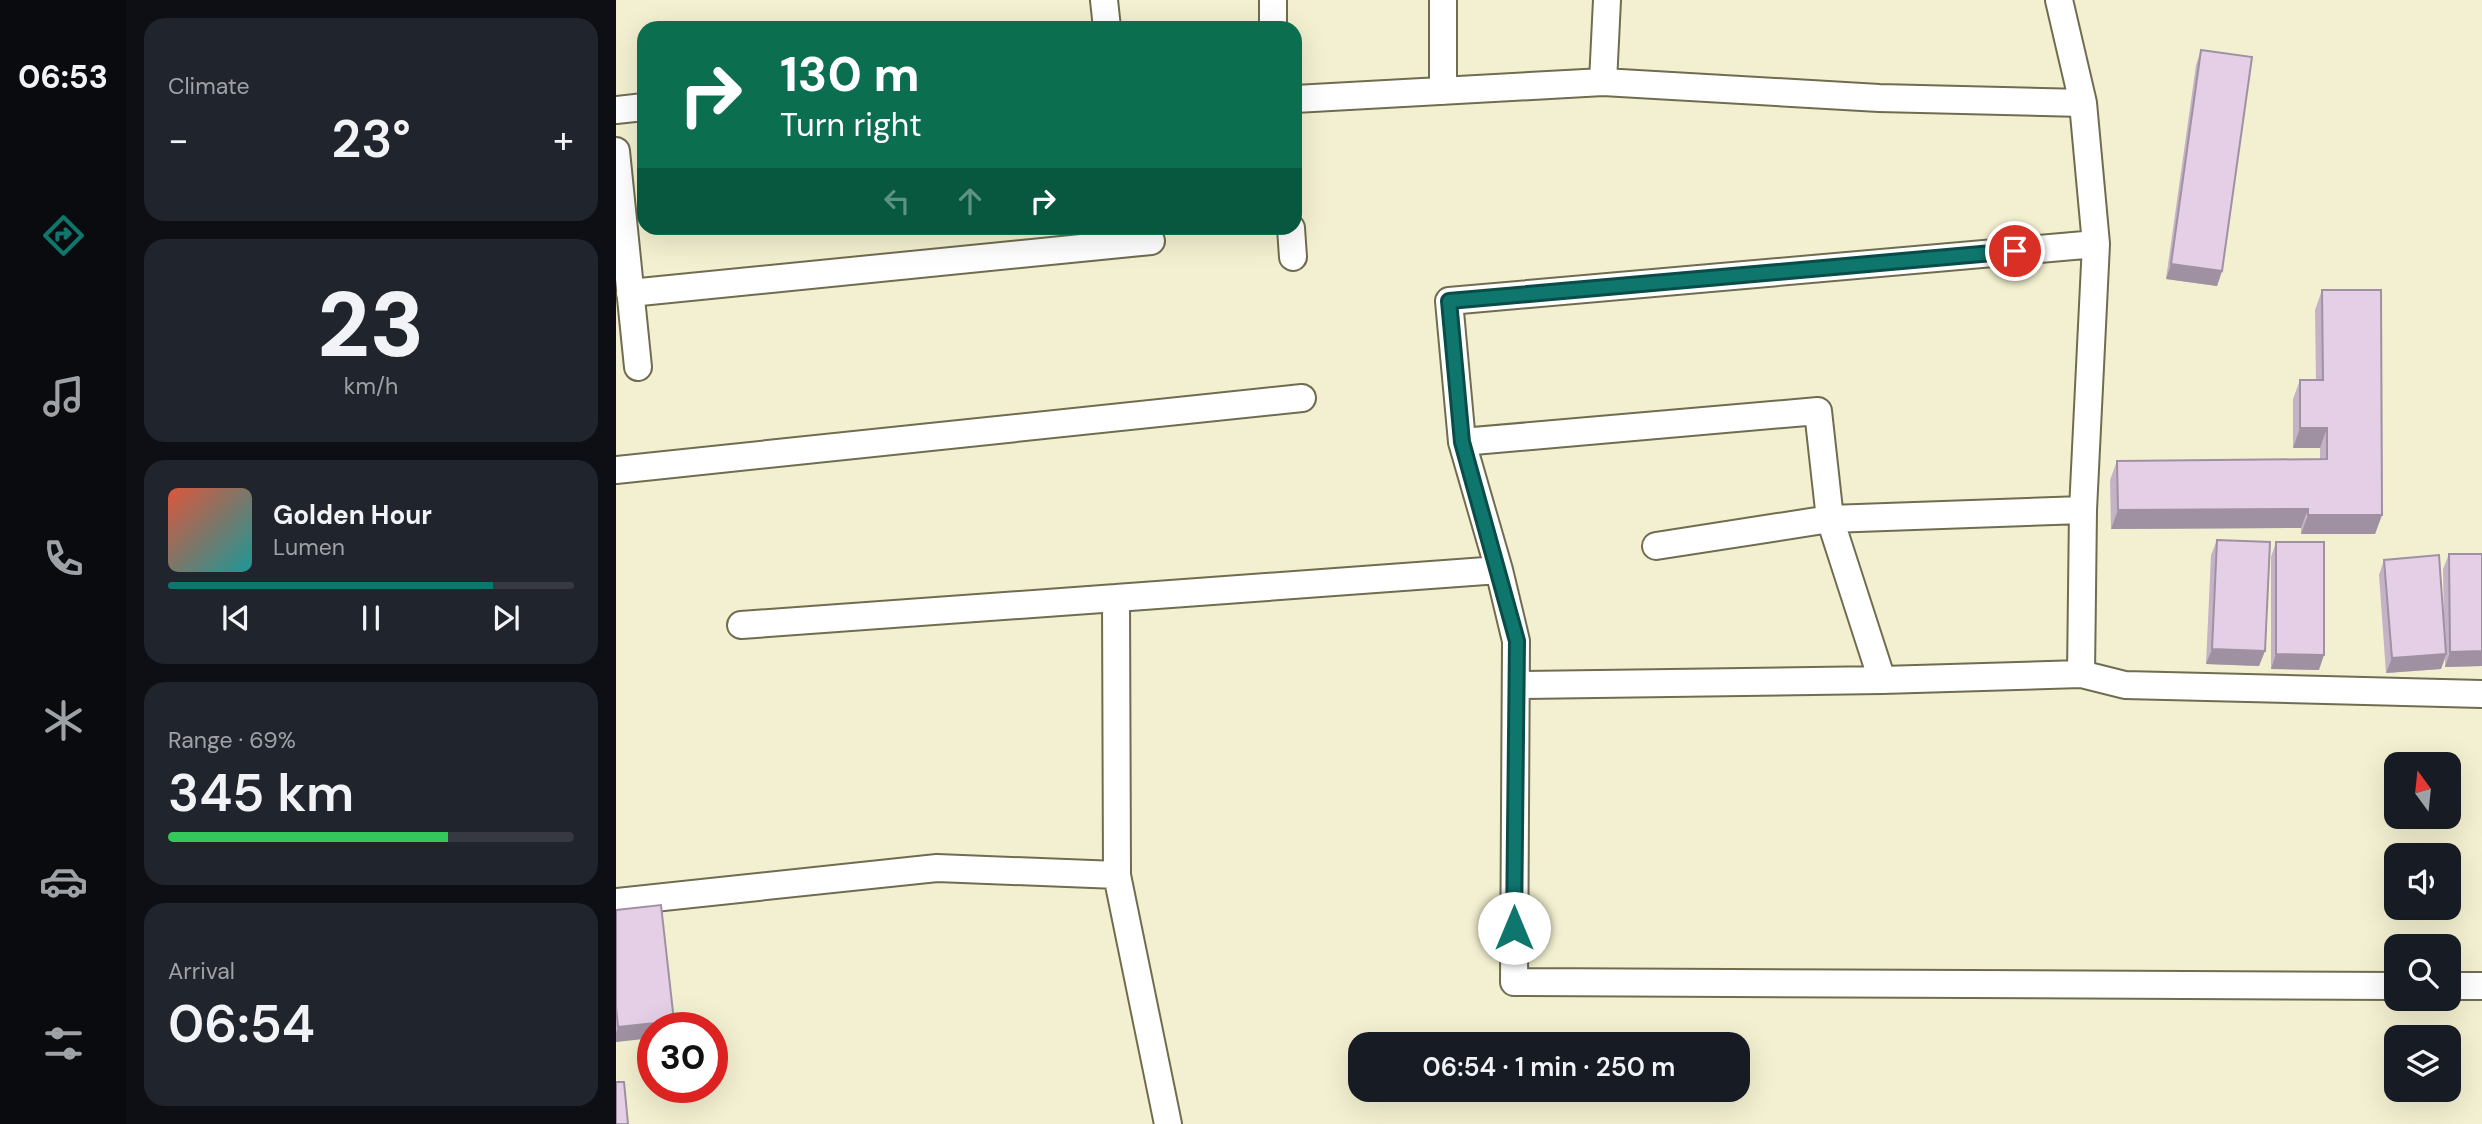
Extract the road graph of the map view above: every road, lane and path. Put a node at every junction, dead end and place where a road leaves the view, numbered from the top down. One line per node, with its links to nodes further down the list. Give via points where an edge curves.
1 (1104, 0): 6 (street)
2 (1273, 0): 7 (street)
3 (1443, 0): 9 (street)
4 (1607, 0): 8 (street)
5 (2059, 0): 11 (street)
6 (1106, 21)
7 (1273, 21)
8 (1604, 82): 9 (street); 11 (street, via 1879,98)
9 (1443, 91): 10 (street)
10 (1302, 99)
11 (2083, 103): 17 (street)
12 (637, 108): 13 (street)
13 (616, 110)
14 (616, 151): 19 (street)
15 (1291, 235): 18 (street)
16 (1151, 241): 19 (street)
17 (2096, 244): 22 (street, via 1449,301); 24 (street)
18 (1293, 257)
19 (630, 293): 20 (street)
20 (638, 367)
21 (1302, 398): 23 (street)
22 (1462, 442): 25 (street, via 1818,411); 27 (street)
23 (616, 470)
24 (2083, 510): 25 (street); 30 (street)
25 (1830, 519): 26 (street); 31 (street)
26 (1656, 546)
27 (1499, 570): 28 (street); 32 (street, via 1517,641)
28 (1116, 598): 29 (street); 34 (street)
29 (741, 625)
30 (2081, 674): 31 (street); 33 (street, via 2126,685)
31 (1882, 680): 32 (street)
32 (1516, 685): 36 (street, via 1514,982)
33 (2482, 694)
34 (1117, 875): 35 (street, via 937,868); 39 (street)
35 (616, 902)
36 (2384, 986)
37 (2461, 986): 38 (street)
38 (2482, 986)
39 (1168, 1124)

